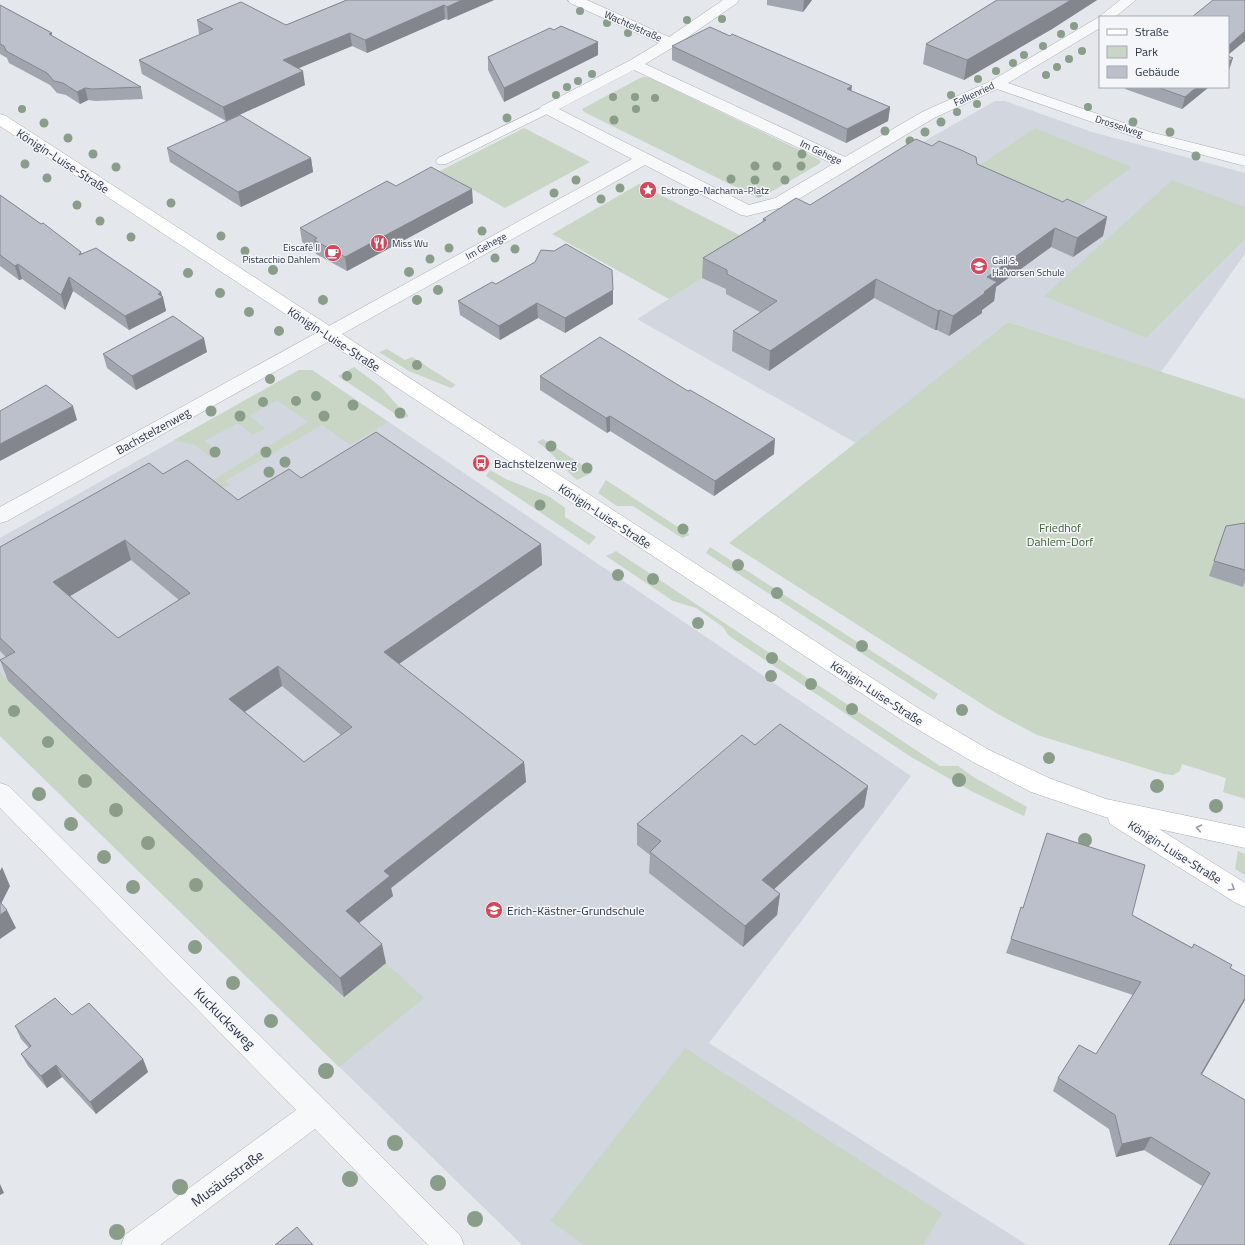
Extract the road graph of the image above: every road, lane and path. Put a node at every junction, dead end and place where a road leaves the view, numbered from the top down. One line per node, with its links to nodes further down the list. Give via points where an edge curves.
1 (574, 0): 6 (street, Wachtelstraße)
2 (732, 0): 6 (street)
3 (1129, 0): 4 (street)
4 (1107, 16)
5 (1099, 23): 8 (street, Falkenried)
6 (670, 43): 7 (street)
7 (634, 64): 9 (street); 14 (street, Im Gehege)
8 (996, 84): 13 (street, Drosselweg, via 1144,135); 14 (street, Falkenried, via 928,115)
9 (546, 109): 11 (street, Im Gehege); 12 (lane)
10 (0, 119): 15 (main road, Königin-Luise-Straße)
11 (644, 159): 14 (street, Im Gehege, via 747,211 781,202); 15 (street, Im Gehege)
12 (442, 161)
13 (1245, 161)
14 (846, 164)
15 (327, 334): 16 (street, Bachstelzenweg); 18 (main road, Königin-Luise-Straße, via 910,714 981,756 1040,785)
16 (0, 516)
17 (0, 793): 21 (street, Kuckucksweg)
18 (1104, 808): 19 (main road, Königin-Luise-Straße, one-way to 18); 20 (main road, Königin-Luise-Straße, one-way to 20)
19 (1245, 838)
20 (1245, 896)
21 (317, 1111): 22 (street, Musäusstraße); 23 (street, Kuckucksweg)
22 (136, 1245)
23 (449, 1245)

